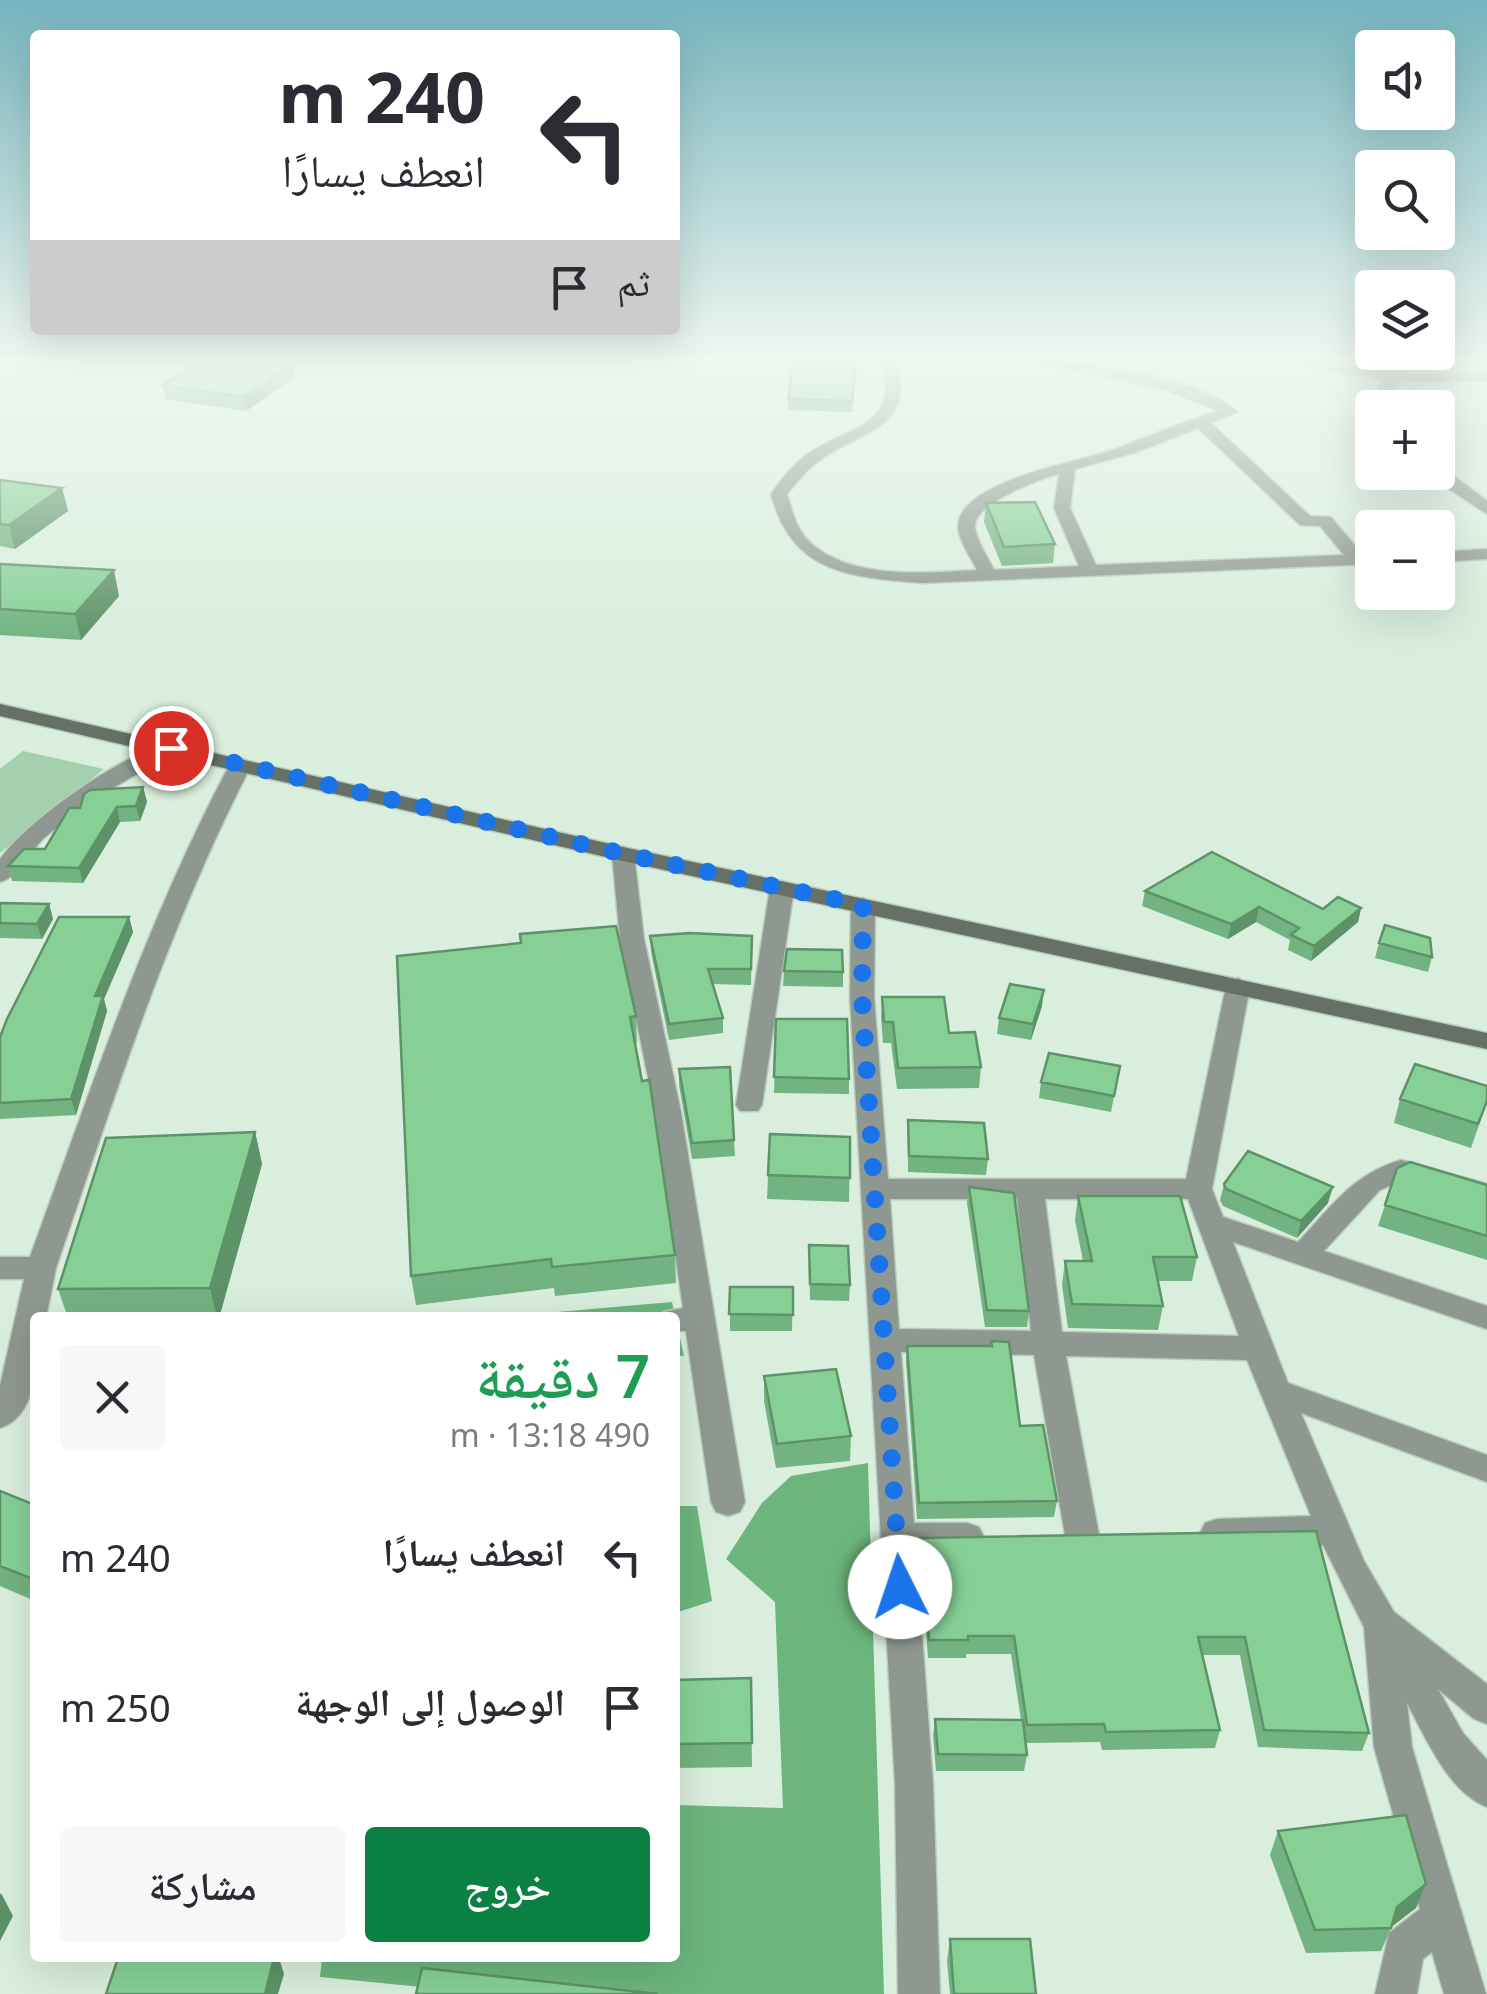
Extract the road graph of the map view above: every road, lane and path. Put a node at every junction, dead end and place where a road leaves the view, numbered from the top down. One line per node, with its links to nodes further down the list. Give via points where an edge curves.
1 (818, 454): 12 (street, via 779,494 784,524 810,552 863,573)
2 (1111, 454): 4 (street)
3 (1235, 454): 7 (street, via 1306,522 1325,520)
4 (1068, 464): 11 (street, via 1062,508); 12 (street, via 972,511 967,531)
5 (1455, 483): 6 (street)
6 (1487, 509)
7 (1355, 550)
8 (1487, 554): 9 (street)
9 (1455, 555)
10 (1355, 560): 11 (street)
11 (1090, 572): 12 (street)
12 (988, 575)
13 (0, 710): 14 (street)
14 (171, 748): 15 (street); 17 (street, via 112,776 43,830)
15 (241, 764): 16 (street); 30 (street, via 160,932)
16 (624, 854): 18 (street); 33 (street, via 632,939 668,1112)
17 (0, 875)
18 (782, 888): 19 (street); 22 (street)
19 (863, 905): 20 (street); 23 (street)
20 (1238, 986): 21 (street); 25 (street)
21 (1487, 1042)
22 (749, 1104)
23 (874, 1189): 24 (street); 34 (street)
24 (1030, 1189): 25 (street); 35 (street)
25 (1198, 1189): 27 (street)
26 (1487, 1194): 28 (street, via 1401,1170 1370,1183)
27 (1209, 1224): 28 (street); 37 (street)
28 (1304, 1255): 32 (street)
29 (0, 1268): 30 (street)
30 (41, 1268): 31 (street)
31 (35, 1312)
32 (1487, 1318)
33 (688, 1319): 42 (street)
34 (884, 1340): 35 (street); 49 (street)
35 (1048, 1344): 37 (street); 46 (street)
36 (30, 1345): 38 (street)
37 (1258, 1348): 39 (street)
38 (26, 1373): 40 (street)
39 (1275, 1391): 41 (street); 43 (street)
40 (0, 1416)
41 (1487, 1469)
42 (728, 1502)
43 (1334, 1530): 44 (street); 50 (street)
44 (1179, 1533)
45 (1120, 1534): 46 (street)
46 (1082, 1535): 48 (street)
47 (1008, 1536): 49 (street)
48 (1045, 1536)
49 (897, 1538): 54 (street)
50 (1378, 1617): 51 (street); 52 (street, via 1450,1745); 53 (street, via 1393,1747)
51 (1487, 1707)
52 (1487, 1788)
53 (1442, 1918): 55 (street, via 1404,1948); 56 (street)
54 (920, 1994)
55 (1396, 1994)
56 (1466, 1994)

